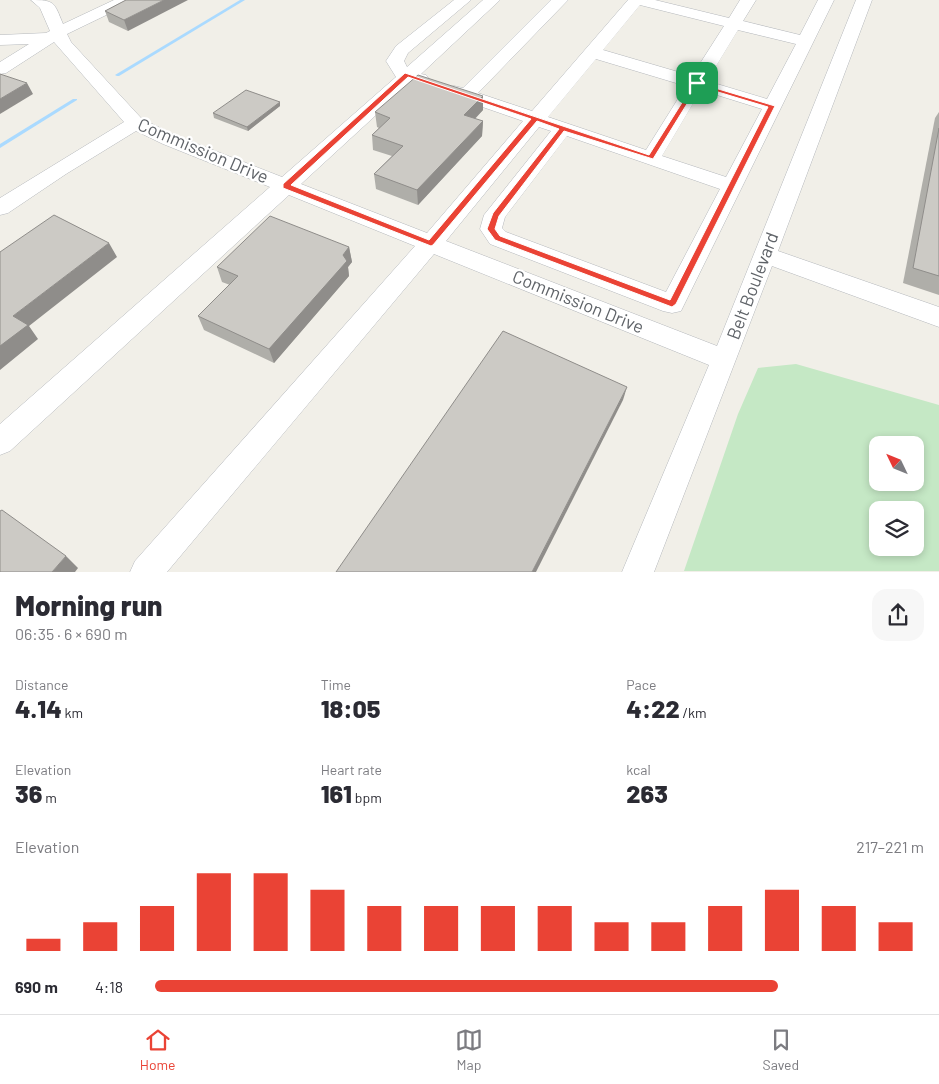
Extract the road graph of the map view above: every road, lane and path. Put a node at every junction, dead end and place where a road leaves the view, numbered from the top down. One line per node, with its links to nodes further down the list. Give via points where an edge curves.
1 (39, 0): 10 (street, Commission Drive, via 46,6)
2 (126, 0): 10 (street)
3 (463, 0): 15 (street, via 402,50 395,62)
4 (492, 0): 15 (street)
5 (560, 0): 17 (street)
6 (748, 0): 9 (street)
7 (826, 0): 12 (street)
8 (864, 0): 27 (street, Belt Boulevard)
9 (733, 24): 12 (street); 13 (street, via 636,0); 16 (street)
10 (54, 35): 11 (street); 14 (street); 20 (street, Commission Drive)
11 (0, 40)
12 (805, 41): 18 (street)
13 (592, 52): 16 (street); 19 (street)
14 (0, 69)
15 (407, 75): 17 (street); 23 (street)
16 (697, 83): 18 (street); 22 (street)
17 (466, 95): 19 (street)
18 (772, 106): 24 (street)
19 (535, 118): 21 (street); 26 (street)
20 (135, 124): 23 (street, Commission Drive); 25 (street)
21 (563, 128): 22 (street); 24 (street, via 495,215 491,229 498,238 672,304)
22 (650, 158): 24 (street)
23 (286, 186): 26 (street, Commission Drive); 30 (street)
24 (731, 186)
25 (0, 208)
26 (431, 243): 29 (street, Commission Drive); 31 (street)
27 (765, 256): 28 (street); 29 (street, Belt Boulevard)
28 (939, 318)
29 (724, 360): 32 (street, Belt Boulevard)
30 (0, 442)
31 (146, 572)
32 (638, 572)

